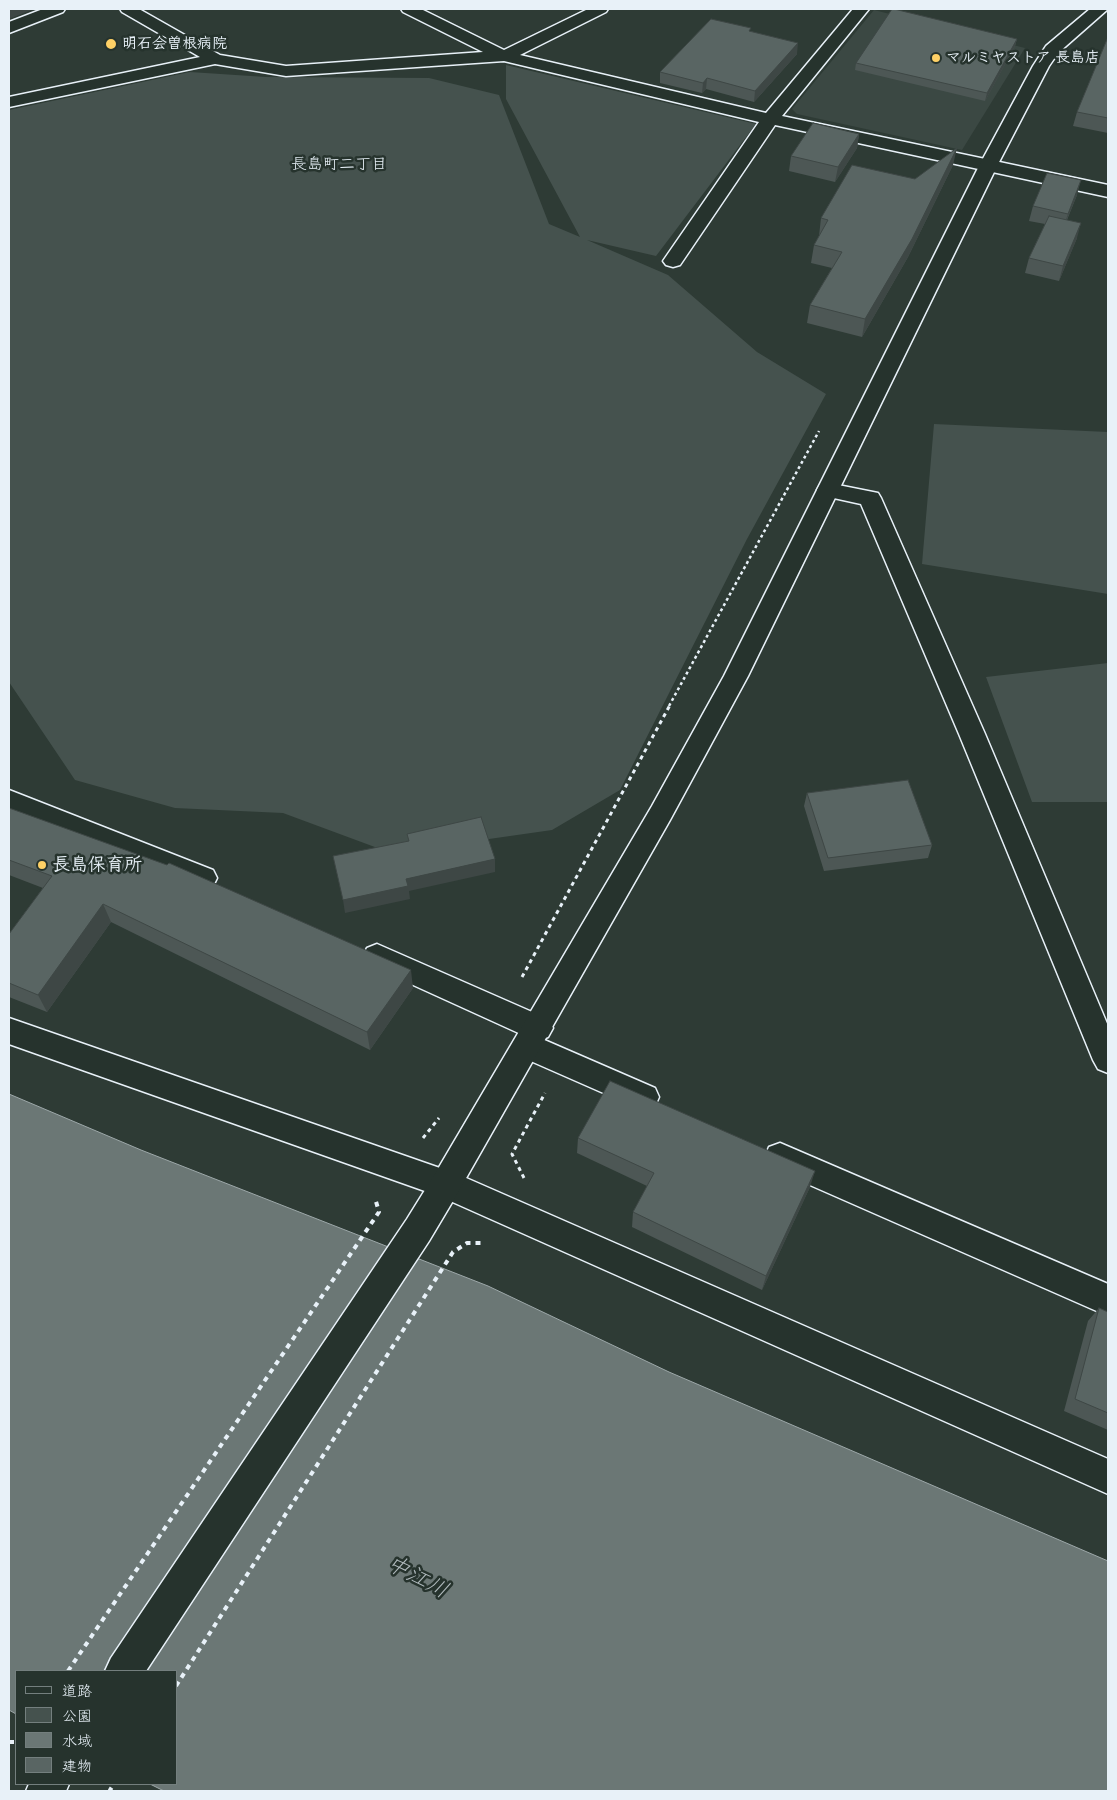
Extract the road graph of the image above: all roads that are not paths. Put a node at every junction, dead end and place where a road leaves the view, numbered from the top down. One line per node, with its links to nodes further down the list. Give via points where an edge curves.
1 (57, 9): 7 (street)
2 (128, 9): 9 (street)
3 (409, 9): 8 (street)
4 (600, 9): 8 (street)
5 (861, 9): 11 (street)
6 (1100, 9): 12 (street, via 1052,50)
7 (9, 28)
8 (504, 56): 9 (street, via 286,71); 11 (street)
9 (215, 59): 10 (street)
10 (9, 102)
11 (770, 119): 12 (street); 14 (street)
12 (988, 166): 13 (street); 15 (street)
13 (1108, 191)
14 (673, 261)
15 (828, 490): 20 (street, via 736,676); 21 (street, via 870,498)
16 (9, 800): 17 (street)
17 (224, 887)
18 (359, 947): 20 (street, via 503,1012)
19 (9, 1030): 24 (street)
20 (532, 1037): 22 (street); 24 (street)
21 (1108, 1060)
22 (671, 1109)
23 (753, 1145): 25 (street)
24 (446, 1184): 26 (street); 27 (street)
25 (1108, 1300)
26 (1108, 1477)
27 (125, 1670)

